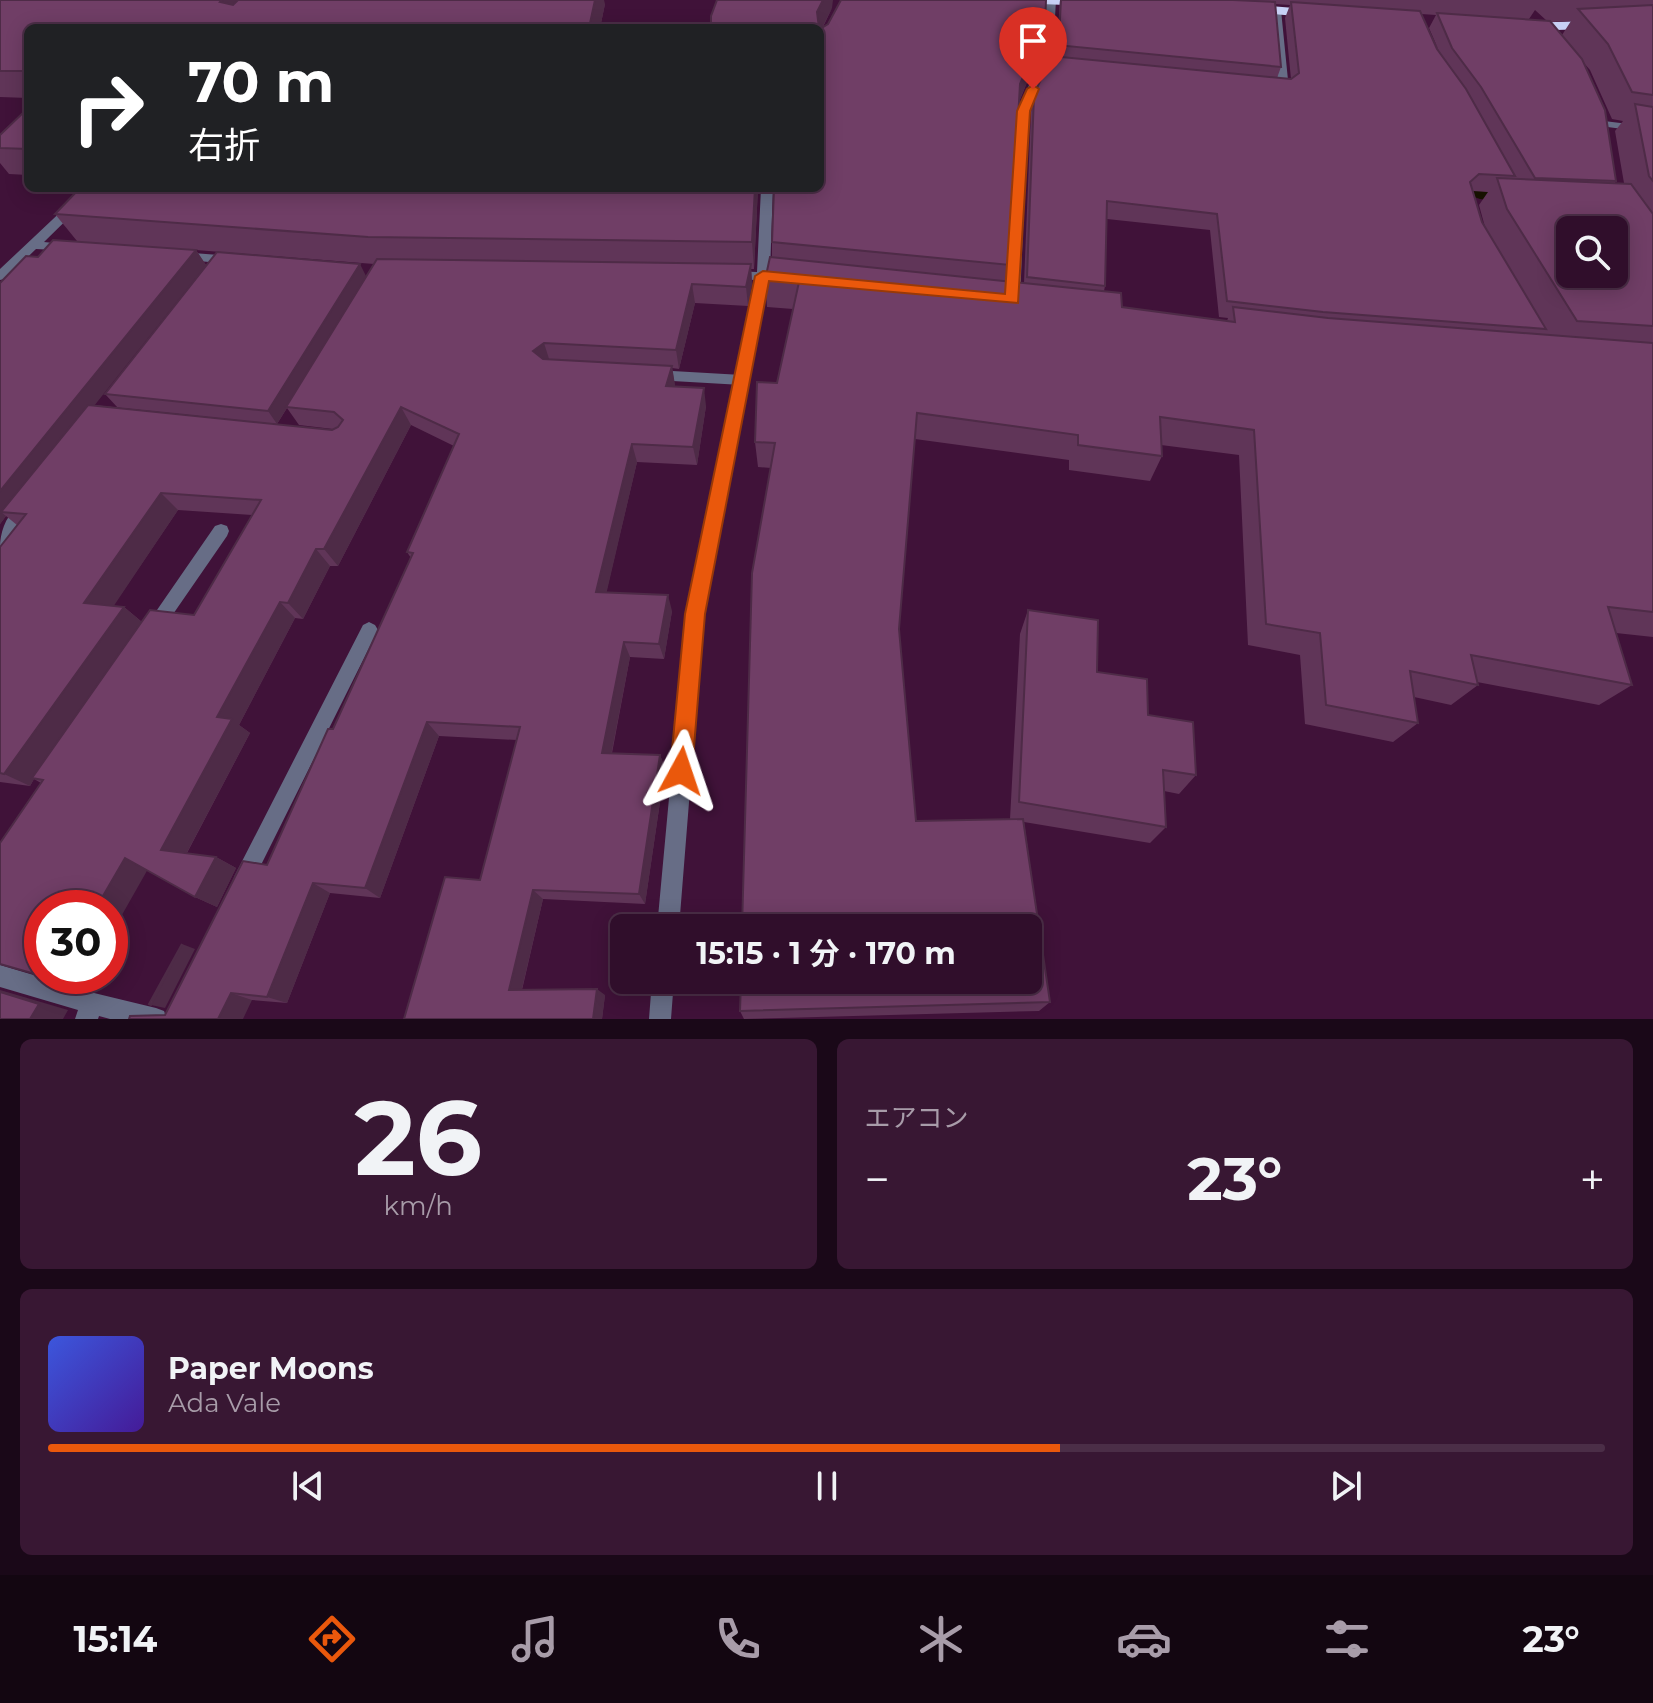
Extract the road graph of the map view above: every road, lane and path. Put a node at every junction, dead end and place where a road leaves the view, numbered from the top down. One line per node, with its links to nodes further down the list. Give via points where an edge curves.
1 (1040, 0): 2 (highway)
2 (1051, 0): 3 (highway); 9 (street, via 1048,52)
3 (1113, 3)
4 (1235, 8): 5 (highway)
5 (1276, 10): 6 (highway); 11 (street, via 1284,90)
6 (1338, 15)
7 (1653, 23): 8 (highway)
8 (1503, 26)
9 (1042, 66): 10 (street); 25 (street, via 1023,111)
10 (1057, 68)
11 (1254, 87)
12 (1604, 124): 13 (street)
13 (1653, 130)
14 (89, 192): 16 (street)
15 (767, 192): 22 (street)
16 (35, 245): 17 (street); 21 (street)
17 (81, 248)
18 (160, 254): 19 (street, via 217,265)
19 (254, 262)
20 (715, 275): 22 (street)
21 (0, 276)
22 (763, 276): 23 (street); 28 (street)
23 (794, 279)
24 (997, 298): 25 (street)
25 (1013, 300): 26 (street)
26 (1028, 302)
27 (638, 375): 28 (street)
28 (742, 380): 35 (street, via 695,614)
29 (36, 495): 31 (street)
30 (221, 531): 33 (street)
31 (0, 541)
32 (369, 630): 34 (street)
33 (141, 646)
34 (236, 894)
35 (669, 914)
36 (0, 976): 38 (street)
37 (662, 994): 40 (street)
38 (90, 1012): 39 (street)
39 (156, 1019)
40 (660, 1019)

